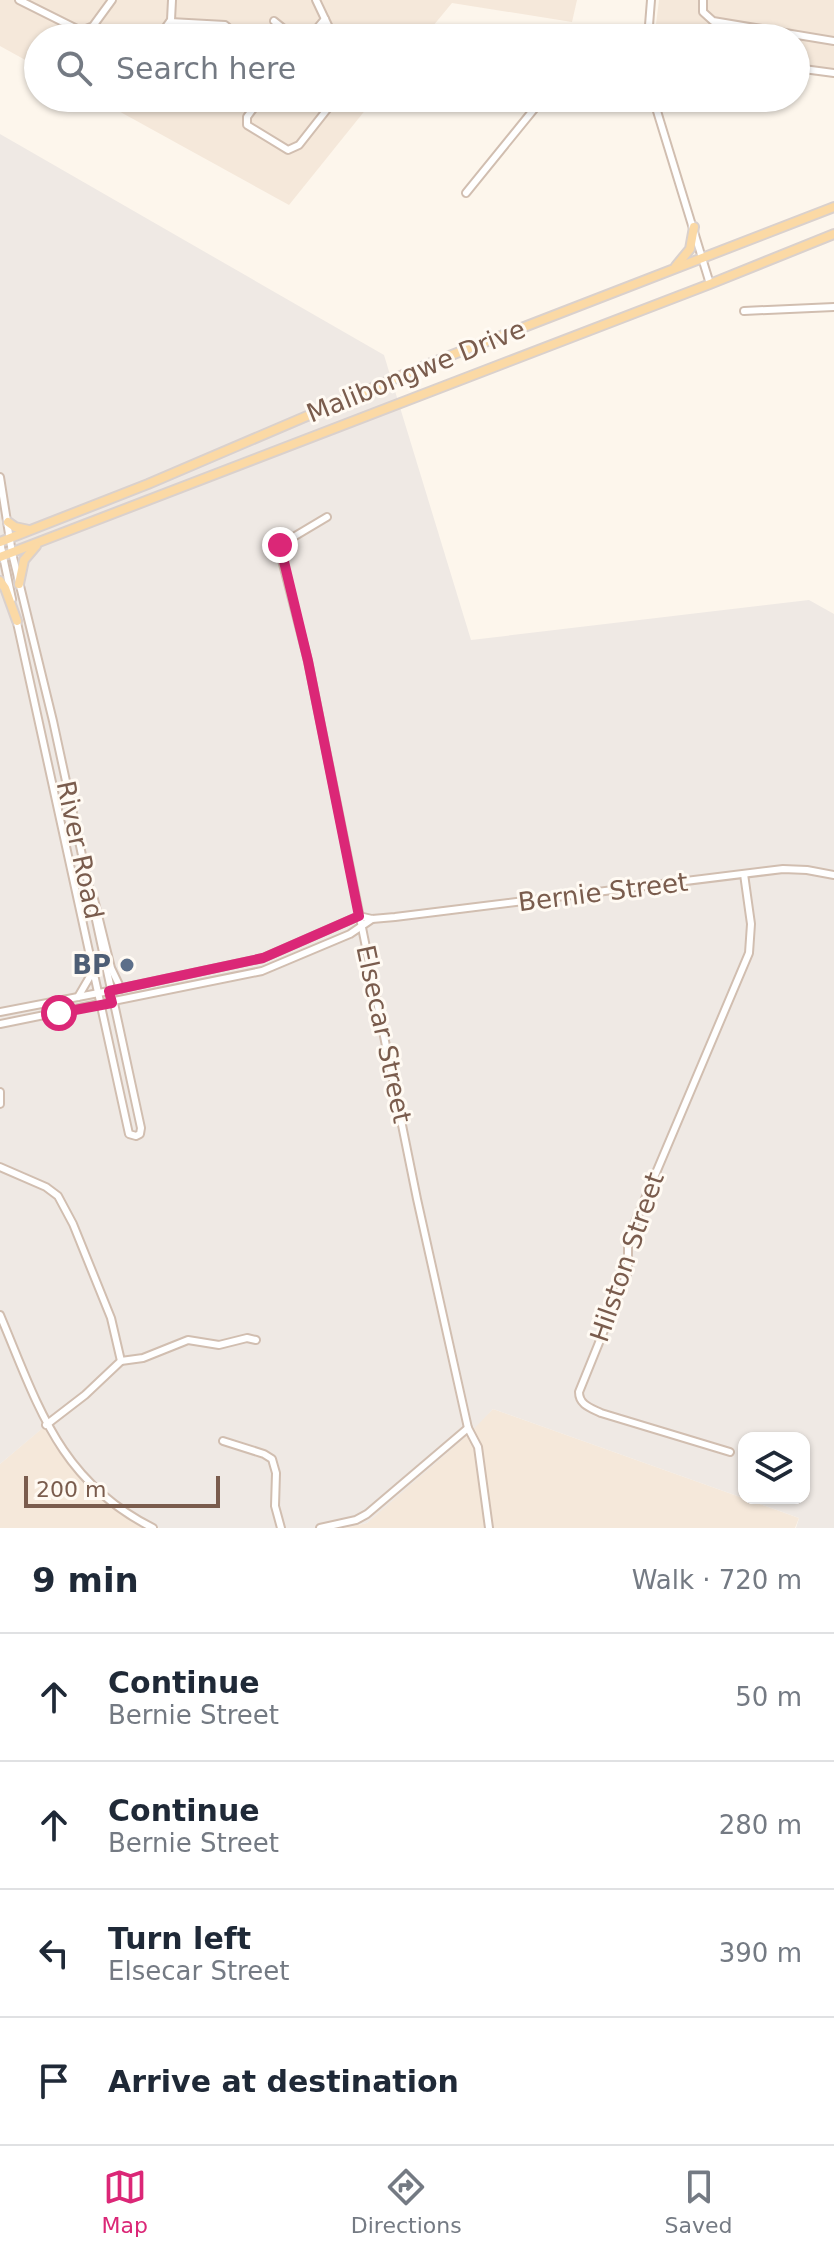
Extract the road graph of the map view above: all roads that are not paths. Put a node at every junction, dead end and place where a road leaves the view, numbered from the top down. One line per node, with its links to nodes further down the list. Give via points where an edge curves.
1 (19, 0): 10 (street)
2 (112, 0): 11 (street)
3 (172, 0): 9 (street)
4 (316, 0): 7 (street)
5 (651, 0): 16 (street)
6 (703, 0): 17 (street, via 703,12 713,21)
7 (325, 19): 14 (street); 15 (street)
8 (274, 21): 13 (street)
9 (170, 22): 12 (street)
10 (67, 24)
11 (94, 24)
12 (207, 24)
13 (278, 24)
14 (321, 24)
15 (327, 24)
16 (649, 24)
17 (731, 24)
18 (810, 37): 19 (street)
19 (834, 41)
20 (810, 70): 21 (street)
21 (834, 73)
22 (251, 112): 23 (street, via 247,125 288,150 299,145)
23 (325, 112)
24 (532, 112): 26 (street)
25 (657, 112): 28 (street)
26 (466, 193)
27 (834, 207): 30 (main road, Malibongwe Drive)
28 (694, 227): 30 (street); 31 (main road, via 690,249)
29 (834, 234): 32 (main road, Malibongwe Drive)
30 (703, 257): 31 (main road, Malibongwe Drive); 32 (street)
31 (674, 269): 38 (main road, Malibongwe Drive, via 431,363)
32 (710, 284): 40 (main road, Malibongwe Drive)
33 (834, 307): 34 (street)
34 (744, 311)
35 (0, 477): 37 (street, River Road)
36 (327, 517): 48 (street, Elsecar Street, via 280,545)
37 (8, 522): 38 (main road); 39 (street, River Road)
38 (30, 530): 39 (main road, Malibongwe Drive)
39 (3, 541): 41 (street, River Road)
40 (43, 541): 41 (main road, Malibongwe Drive); 43 (main road, via 25,558)
41 (5, 555): 43 (street, River Road); 44 (street, River Road)
42 (0, 581): 44 (main road)
43 (19, 584): 47 (street, River Road)
44 (17, 621): 51 (street, River Road)
45 (744, 874): 46 (street, Bernie Street, via 792,869); 49 (street, Bernie Street); 69 (street, Hilston Street, via 749,953 628,1239 628,1271 579,1392 581,1401 601,1413)
46 (834, 875)
47 (89, 889): 52 (street); 53 (street, River Road)
48 (359, 916): 49 (street, Bernie Street); 50 (street, Elsecar Street); 52 (street, via 263,958)
49 (372, 919): 50 (street)
50 (361, 928): 56 (street, via 270,968); 67 (street, Elsecar Street)
51 (92, 971): 54 (street, River Road); 55 (street)
52 (121, 989): 53 (street)
53 (109, 991): 54 (street); 56 (street, River Road)
54 (97, 994): 55 (street); 57 (street, River Road)
55 (78, 997): 58 (street)
56 (112, 1003): 57 (street); 57 (street, River Road, via 141,1128 136,1136 129,1134)
57 (100, 1006): 59 (street)
58 (0, 1012)
59 (0, 1024)
60 (0, 1092): 61 (street)
61 (0, 1104)
62 (0, 1167): 65 (street, via 58,1196 111,1318)
63 (0, 1315): 66 (street)
64 (256, 1340): 65 (street, via 219,1345 188,1340)
65 (121, 1361): 66 (street)
66 (46, 1425): 70 (street, via 114,1506)
67 (468, 1428): 72 (street, via 367,1514); 73 (street, Elsecar Street, via 478,1447)
68 (223, 1441): 71 (street, via 272,1459)
69 (730, 1452)
70 (153, 1528)
71 (281, 1528)
72 (320, 1528)
73 (489, 1528)

